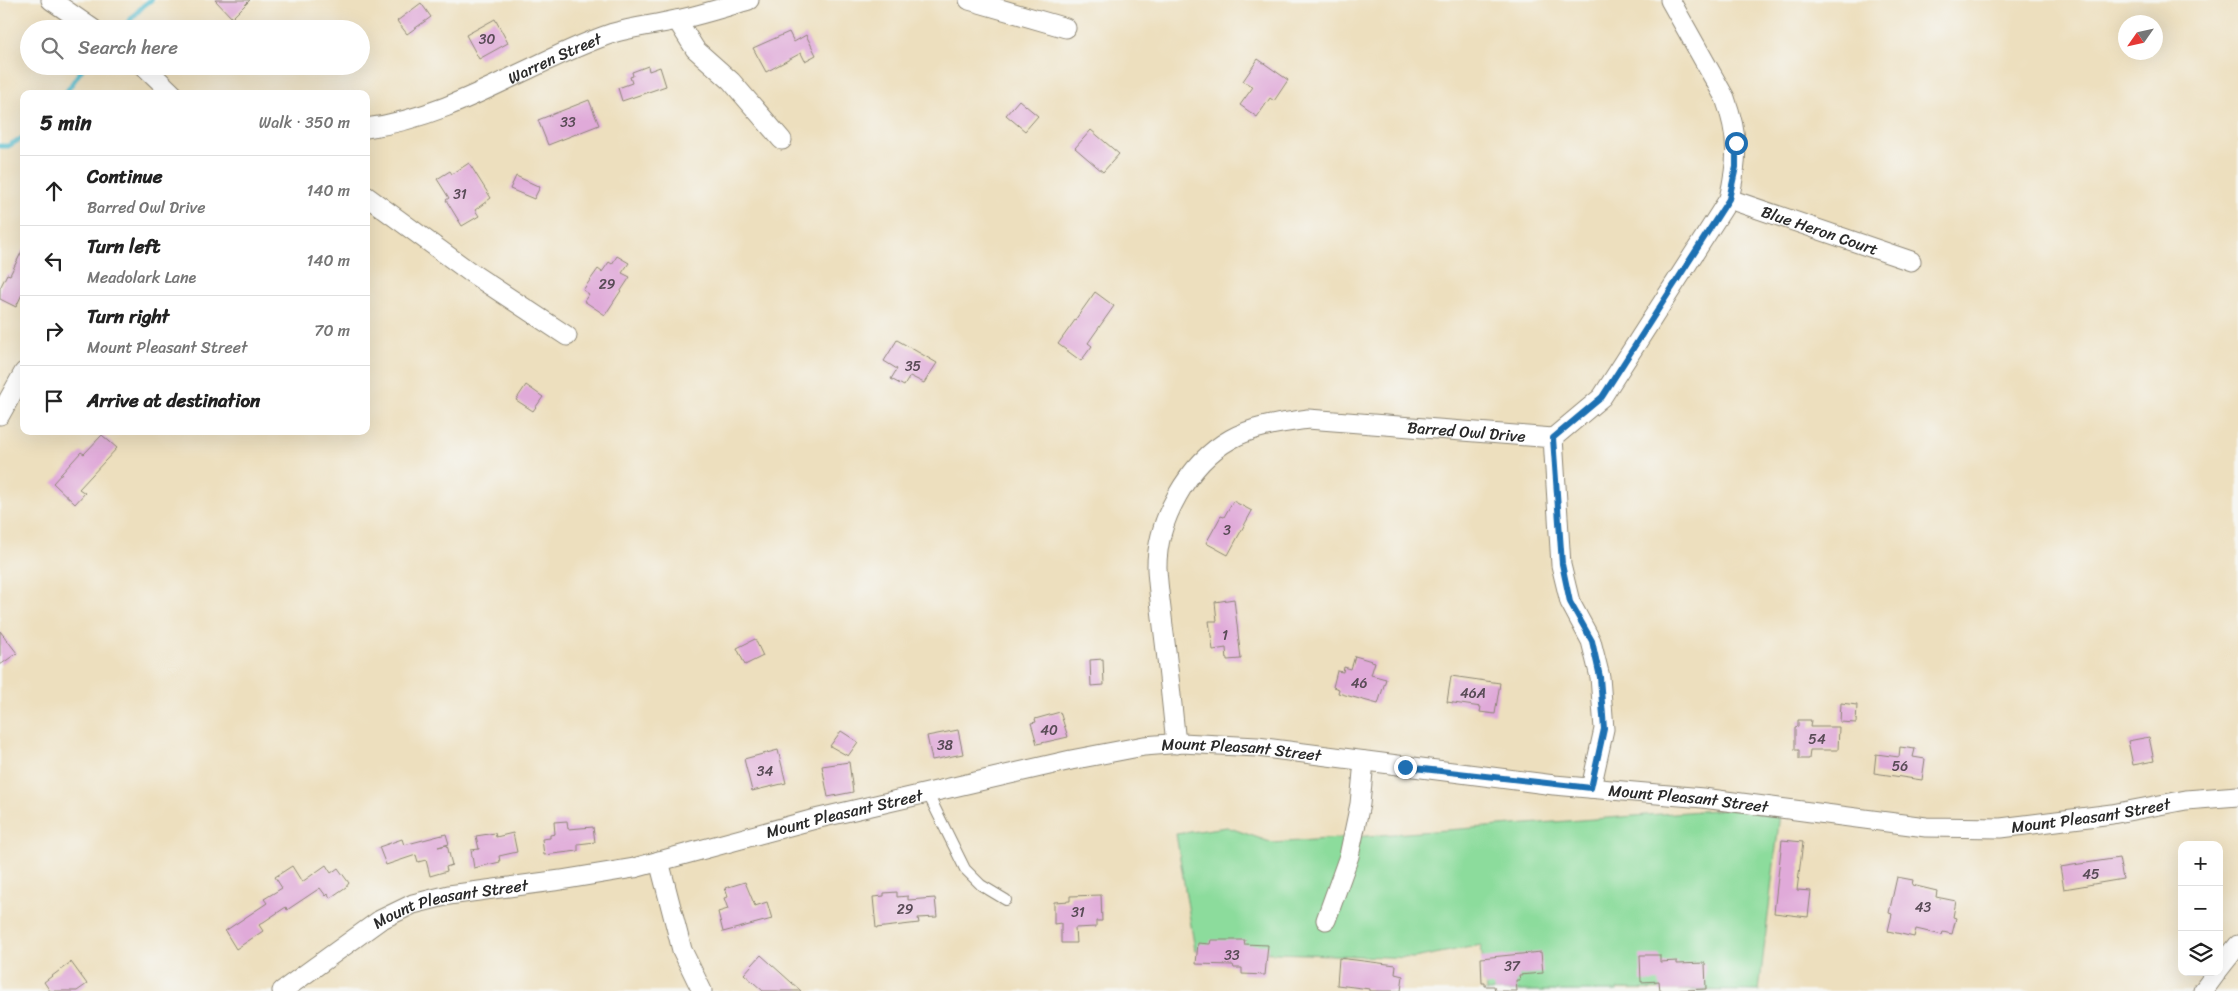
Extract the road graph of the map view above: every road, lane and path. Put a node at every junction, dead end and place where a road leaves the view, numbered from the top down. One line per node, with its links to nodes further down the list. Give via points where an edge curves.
1 (51, 0): 5 (street)
2 (749, 0): 6 (street, Warren Street)
3 (969, 0): 7 (street)
4 (1670, 0): 13 (street, via 1730,112 1736,143 1736,167)
5 (80, 20)
6 (676, 20): 10 (street, Warren Street, via 614,33 455,105 396,124); 11 (street, via 695,49 732,81)
7 (1066, 28)
8 (153, 75): 9 (street)
9 (169, 90)
10 (370, 127)
11 (782, 140)
12 (370, 199): 15 (street, via 470,272)
13 (1729, 199): 14 (street, Blue Heron Court); 18 (street, via 1602,397)
14 (1911, 261)
15 (567, 336)
16 (20, 379): 17 (street)
17 (0, 415)
18 (1553, 438): 19 (street, Barred Owl Drive, via 1308,419 1268,424 1231,439 1203,460 1170,509 1157,568); 21 (street, via 1562,564 1570,602 1592,641 1600,677 1604,729)
19 (1176, 744): 20 (street, Mount Pleasant Street, via 1257,746); 22 (street, Mount Pleasant Street, via 1108,752)
20 (1364, 761): 21 (street, Mount Pleasant Street); 26 (street, via 1360,804 1349,856)
21 (1591, 788): 23 (street, Mount Pleasant Street, via 1731,801 1926,827 1963,828 2038,824 2186,800)
22 (928, 794): 24 (street, Mount Pleasant Street, via 788,826); 25 (lane, via 965,869 981,885)
23 (2238, 796)
24 (659, 861): 30 (street, Mount Pleasant Street, via 561,880 449,895 413,904 380,920); 31 (street, via 682,950)
25 (1006, 900)
26 (1326, 920)
27 (2238, 945): 28 (street)
28 (2223, 964)
29 (2214, 976): 32 (street)
30 (282, 991)
31 (702, 991)
32 (2203, 991)

